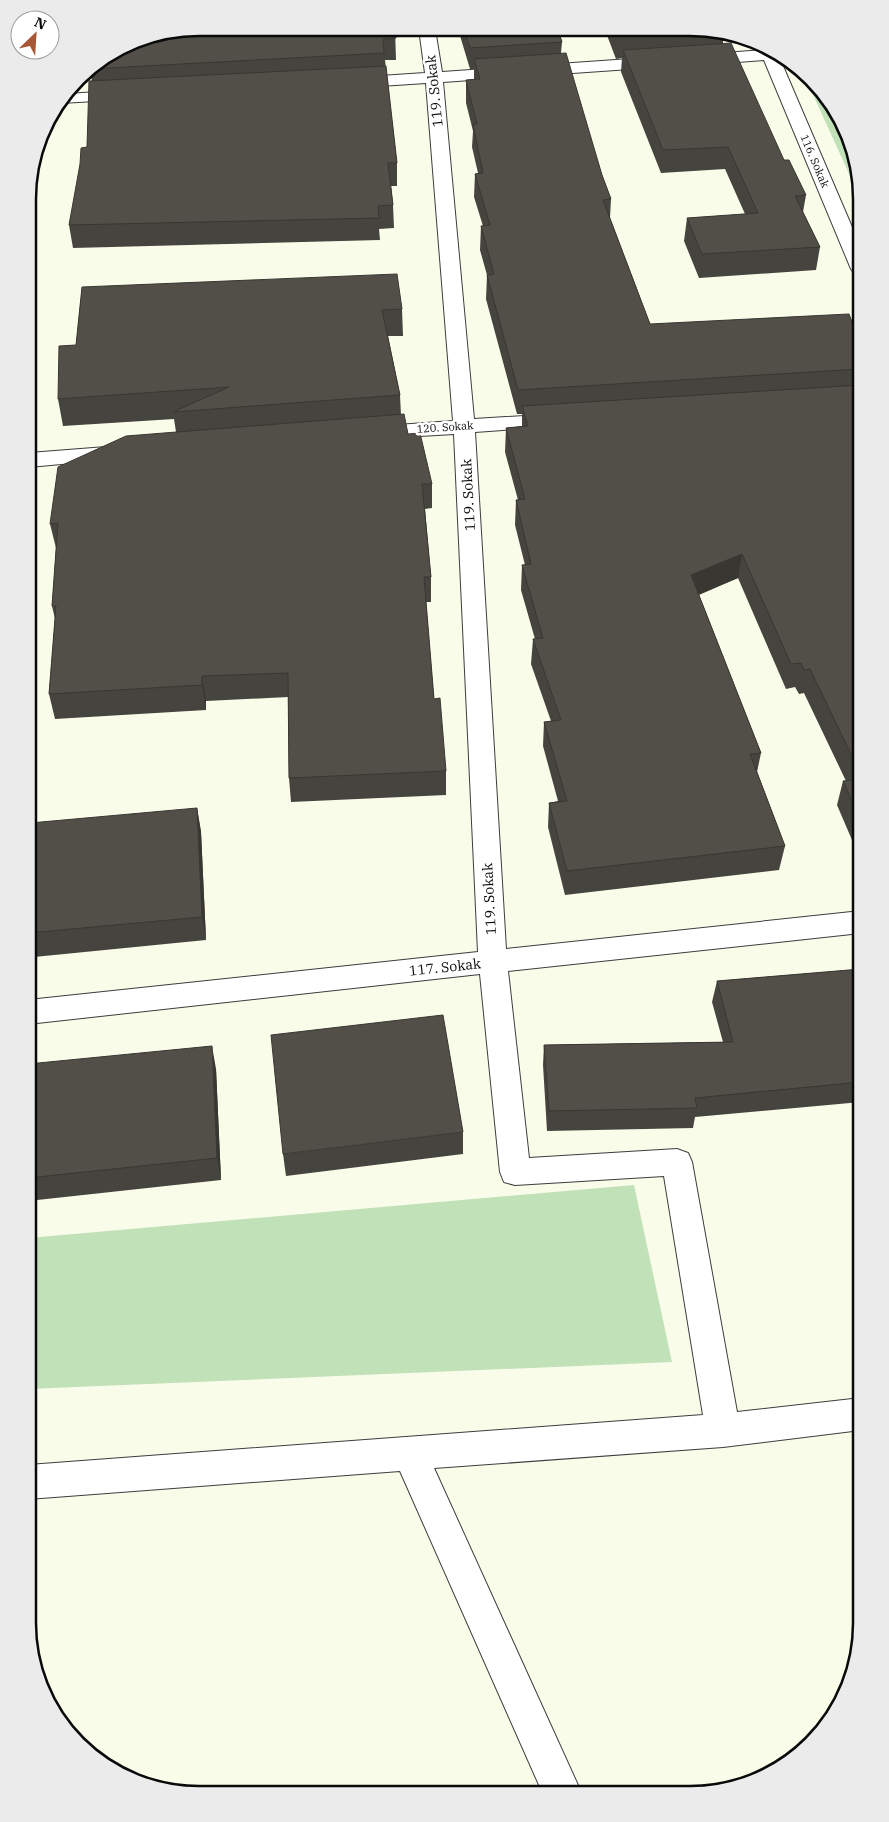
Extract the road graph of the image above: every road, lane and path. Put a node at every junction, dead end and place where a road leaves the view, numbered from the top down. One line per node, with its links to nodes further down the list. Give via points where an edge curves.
1 (428, 36): 4 (street, 119. Sokak)
2 (764, 54): 4 (street)
3 (772, 59): 8 (street, 116. Sokak)
4 (434, 78): 5 (street); 10 (street, 119. Sokak)
5 (337, 84)
6 (139, 95): 7 (street)
7 (71, 99)
8 (853, 248)
9 (573, 419): 10 (street, 120. Sokak)
10 (464, 426): 11 (street, 120. Sokak); 15 (street, 119. Sokak)
11 (345, 435)
12 (138, 451): 13 (street)
13 (37, 459)
14 (852, 923): 15 (street, 117. Sokak)
15 (493, 962): 16 (street, 117. Sokak); 18 (street, 119. Sokak, via 515,1172 677,1162)
16 (36, 1011)
17 (852, 1415): 18 (street)
18 (723, 1430): 19 (street)
19 (409, 1453): 20 (street); 21 (street)
20 (36, 1481)
21 (559, 1786)

